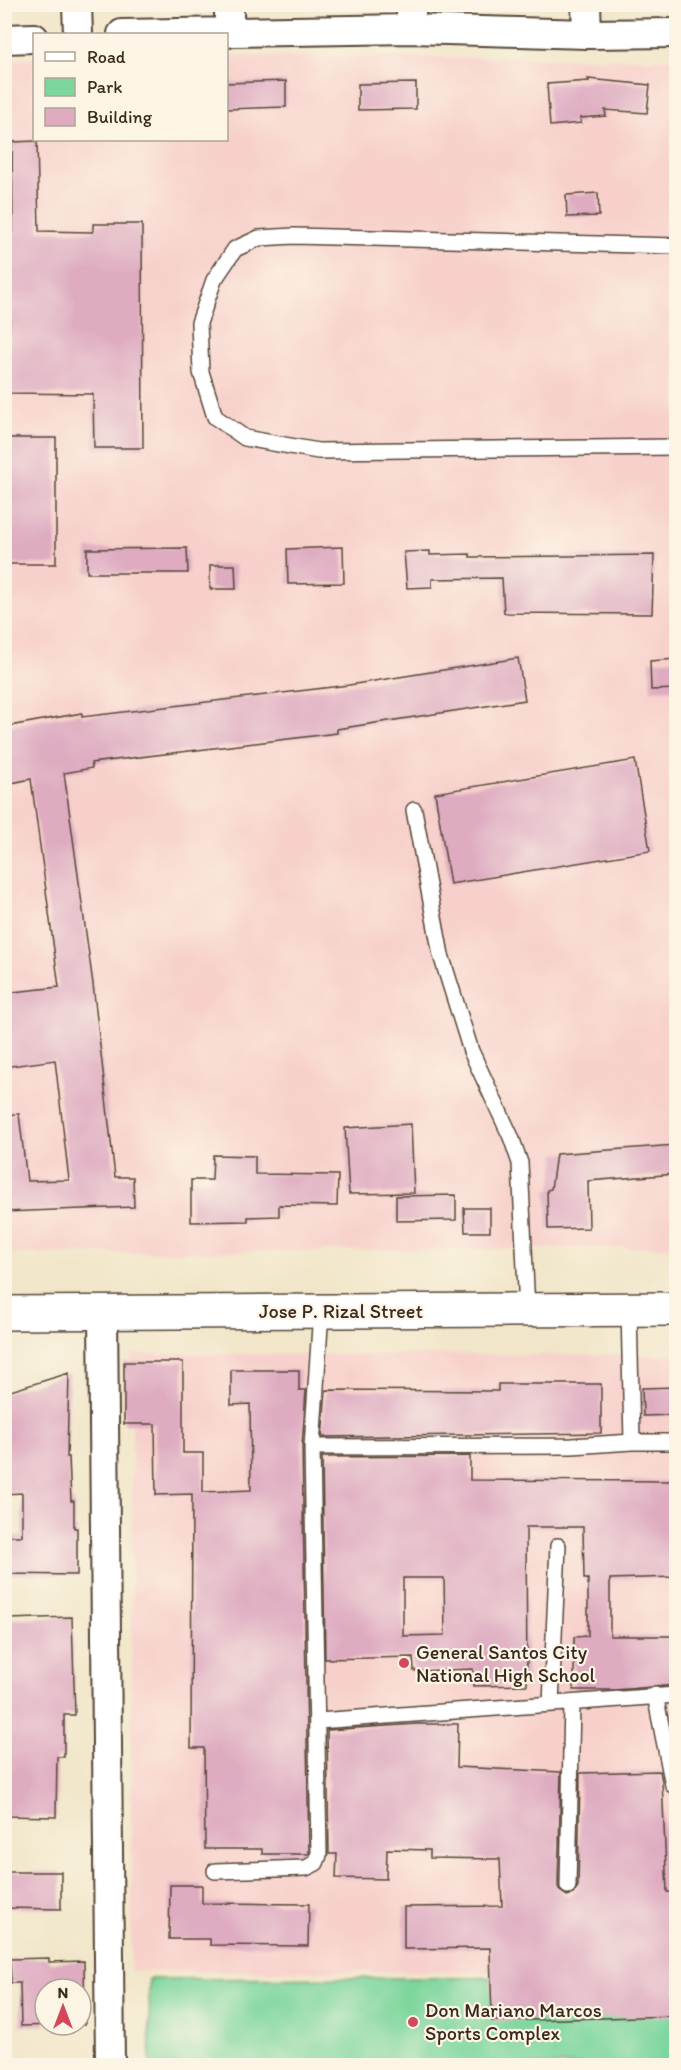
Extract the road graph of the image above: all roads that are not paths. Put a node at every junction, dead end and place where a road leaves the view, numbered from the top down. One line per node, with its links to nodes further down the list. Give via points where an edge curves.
1 (77, 4): 5 (street)
2 (229, 4): 6 (street)
3 (586, 4): 8 (street)
4 (411, 17): 6 (street); 8 (street)
5 (78, 33)
6 (229, 33)
7 (676, 33): 8 (street)
8 (587, 34)
9 (33, 38): 10 (street)
10 (4, 39)
11 (676, 246): 12 (lane, via 259,238 234,249 214,280 199,323 201,372 215,417 244,438 318,451)
12 (676, 447)
13 (414, 810): 16 (lane, via 441,955 471,1051 520,1163)
14 (629, 1309): 15 (street, Jose P. Rizal Street); 16 (street, Jose P. Rizal Street); 20 (lane)
15 (676, 1309)
16 (527, 1310): 17 (street, Jose P. Rizal Street)
17 (321, 1311): 19 (street, Jose P. Rizal Street); 22 (lane)
18 (4, 1313): 19 (street, Jose P. Rizal Street)
19 (103, 1313): 32 (street)
20 (632, 1442): 21 (lane); 22 (lane)
21 (676, 1442)
22 (312, 1448): 28 (lane)
23 (558, 1546): 26 (lane)
24 (655, 1695): 25 (lane); 27 (lane); 29 (lane)
25 (676, 1695)
26 (551, 1704): 27 (lane); 28 (lane)
27 (573, 1704): 31 (lane)
28 (318, 1721): 30 (lane, via 316,1863 306,1868)
29 (676, 1786)
30 (215, 1871)
31 (568, 1886)
32 (110, 2066)

